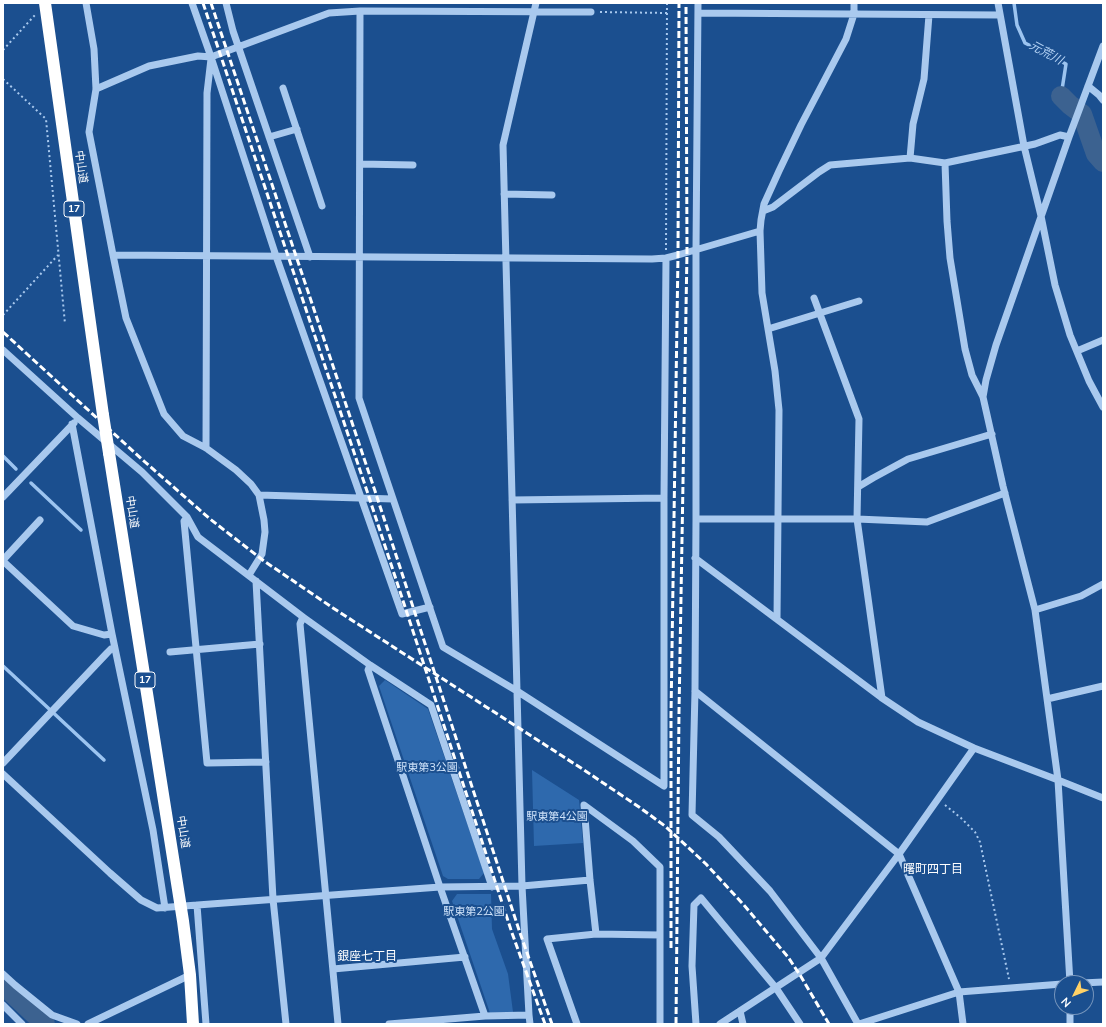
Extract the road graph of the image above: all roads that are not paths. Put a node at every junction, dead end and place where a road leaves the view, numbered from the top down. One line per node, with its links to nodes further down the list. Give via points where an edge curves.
1 (86, 3): 21 (street, via 94,50)
2 (192, 3): 18 (street)
3 (226, 3): 16 (street)
4 (536, 3): 10 (street)
5 (698, 3): 12 (street)
6 (854, 3): 13 (street)
7 (998, 3): 15 (street)
8 (45, 4): 105 (highway, 中山道 / 17, bridge, via 103,415)
9 (360, 11): 10 (street); 16 (street, via 330,13); 29 (street)
10 (534, 11): 11 (street); 31 (street, via 503,145)
11 (591, 12)
12 (698, 13): 13 (street); 37 (street)
13 (854, 14): 14 (street); 34 (street, via 846,39 801,125)
14 (929, 15): 15 (street); 27 (street, via 924,80 913,124)
15 (1000, 16): 26 (street)
16 (238, 46): 18 (street); 24 (street)
17 (1103, 46): 19 (street)
18 (211, 57): 21 (street, via 198,56 149,66); 39 (street, via 207,93); 40 (street)
19 (1088, 86): 22 (street); 25 (street)
20 (283, 88): 23 (street)
21 (96, 89): 38 (street, via 89,132)
22 (1103, 100)
23 (297, 129): 24 (street); 33 (street)
24 (269, 137): 41 (street)
25 (1069, 137): 26 (street, via 1060,135); 35 (street)
26 (1024, 146): 28 (street); 35 (street)
27 (910, 158): 28 (street); 34 (street, via 830,165 773,207)
28 (945, 163): 52 (street, via 950,258 965,349 972,375)
29 (360, 164): 30 (street); 42 (street)
30 (413, 165)
31 (504, 194): 32 (street); 43 (street)
32 (552, 195)
33 (322, 206)
34 (763, 211): 36 (street)
35 (1041, 216): 51 (street, via 1055,285); 52 (street, via 996,345)
36 (760, 231): 37 (street); 48 (street, via 762,293)
37 (696, 250): 44 (street); 67 (street)
38 (113, 255): 39 (street); 57 (street, via 126,318 164,414 182,436)
39 (207, 256): 40 (street); 57 (street)
40 (276, 256): 41 (street); 62 (street)
41 (310, 257): 42 (street)
42 (360, 257): 43 (street); 64 (street, via 359,398)
43 (506, 258): 44 (street); 65 (street)
44 (666, 258): 63 (street)
45 (814, 298): 47 (street)
46 (859, 301): 47 (street)
47 (819, 313): 48 (street); 58 (street, via 859,419)
48 (768, 329): 68 (street, via 779,410)
49 (1103, 340): 51 (street)
50 (3, 350): 54 (street)
51 (1077, 351): 53 (street)
52 (983, 397): 56 (street)
53 (1103, 407)
54 (78, 418): 55 (street); 66 (street, via 142,472)
55 (72, 424): 61 (street); 80 (street)
56 (992, 434): 58 (street, via 908,459); 59 (street)
57 (206, 448): 60 (street, via 236,470)
58 (858, 487): 69 (street)
59 (1005, 493): 69 (street, via 927,522); 77 (street)
60 (260, 494): 62 (street); 73 (street, via 265,532 263,547 262,554)
61 (3, 497)
62 (361, 498): 64 (street); 76 (street, via 402,614)
63 (664, 498): 65 (street); 87 (street, via 664,786)
64 (393, 499): 76 (street)
65 (512, 500): 87 (street)
66 (187, 517): 73 (street, via 198,536); 83 (street, via 184,521)
67 (696, 519): 68 (street); 71 (street)
68 (778, 519): 69 (street); 79 (street)
69 (858, 519): 89 (street)
70 (40, 520): 72 (street)
71 (695, 558): 79 (street); 88 (street)
72 (3, 560): 80 (street, via 73,626 104,635)
73 (249, 576): 74 (street)
74 (256, 581): 78 (street); 81 (street)
75 (1103, 584): 77 (street, via 1081,596)
76 (430, 607): 87 (street, via 443,647)
77 (1035, 610): 90 (street)
78 (303, 617): 85 (street); 102 (street, via 300,624)
79 (777, 619): 89 (street)
80 (112, 634): 82 (street)
81 (260, 644): 83 (street); 92 (street)
82 (115, 648): 93 (street, via 107,653); 106 (street, via 153,830)
83 (197, 650): 84 (street); 92 (street, via 207,763)
84 (170, 652)
85 (370, 665): 99 (street, via 368,670); 101 (street, via 431,705)
86 (1103, 686): 90 (street)
87 (517, 691): 100 (street)
88 (695, 691): 97 (street); 110 (street, via 692,815 719,837 770,891)
89 (882, 698): 91 (street, via 918,722)
90 (1047, 699): 95 (street)
91 (974, 748): 95 (street); 97 (street)
92 (266, 762): 103 (street)
93 (3, 763)
94 (3, 774): 106 (street, via 141,900 157,908)
95 (1058, 780): 96 (street); 114 (street)
96 (1103, 798)
97 (899, 854): 110 (street); 117 (street)
98 (590, 880): 100 (street); 107 (street); 108 (street, via 584,805 633,841 660,867)
99 (440, 886): 101 (street); 102 (street); 109 (street)
100 (522, 886): 101 (street); 120 (street)
101 (492, 887)
102 (325, 895): 103 (street); 111 (street)
103 (273, 899): 104 (street); 127 (street)
104 (197, 905): 105 (street); 126 (street)
105 (181, 906): 106 (street); 113 (highway, 中山道 / 17)
106 (165, 908)
107 (596, 934): 108 (street); 131 (street, via 548,939)
108 (660, 935): 132 (street)
109 (465, 956): 111 (street); 121 (street)
110 (821, 958): 116 (street); 137 (street)
111 (333, 969): 128 (street)
112 (3, 974): 123 (street, via 52,1015)
113 (190, 975): 124 (street); 125 (highway, 中山道 / 17)
114 (1070, 975)
115 (1054, 985): 117 (street)
116 (776, 988): 119 (street); 133 (street, via 702,898 694,905 692,966); 136 (street)
117 (959, 992): 137 (street); 138 (street)
118 (3, 1005): 122 (street)
119 (740, 1012): 134 (street); 135 (street)
120 (529, 1015): 121 (street); 130 (street)
121 (486, 1016): 129 (street)
122 (22, 1024)
123 (77, 1024)
124 (88, 1024)
125 (192, 1024)
126 (206, 1024)
127 (286, 1024)
128 (338, 1024)
129 (389, 1024)
130 (530, 1024)
131 (577, 1024)
132 (660, 1024)
133 (696, 1024)
134 (720, 1024)
135 (744, 1024)
136 (800, 1024)
137 (859, 1024)
138 (963, 1024)

